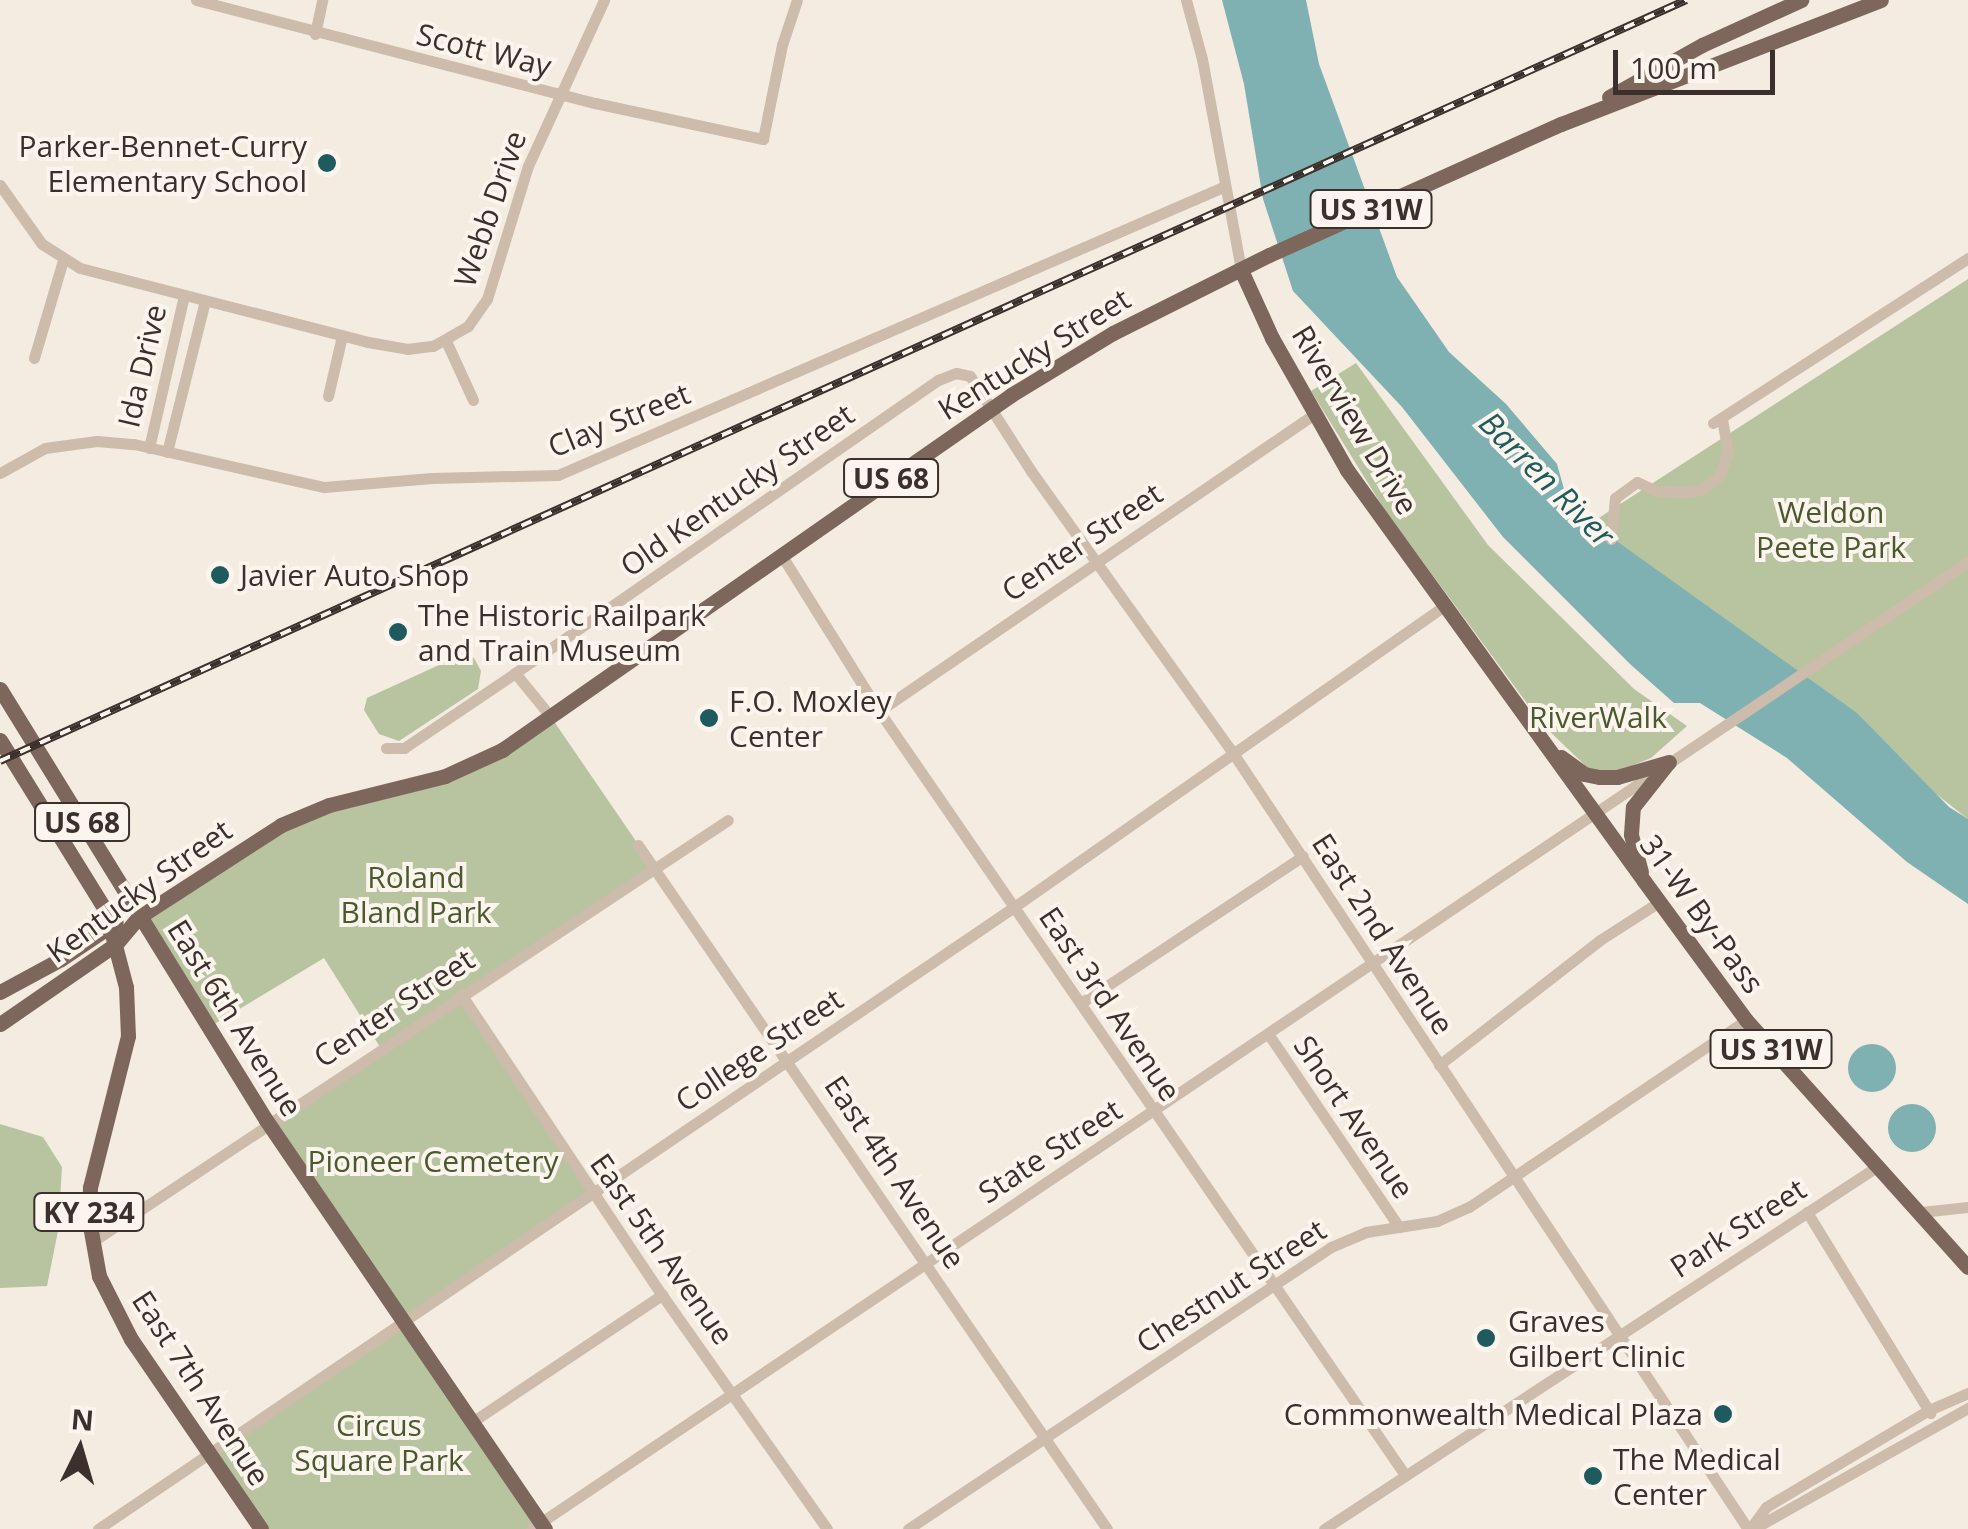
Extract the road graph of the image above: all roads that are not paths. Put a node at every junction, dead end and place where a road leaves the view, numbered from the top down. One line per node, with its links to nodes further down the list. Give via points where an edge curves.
1 (196, 0): 8 (street, Scott Way)
2 (322, 0): 8 (street)
3 (604, 0): 9 (street, Webb Drive)
4 (797, 0): 9 (street, Scott Way, via 763,139)
5 (1186, 0): 12 (street, Riverview Drive)
6 (1801, 0): 10 (main road, US 31W, via 1702,45)
7 (1881, 0): 10 (main road, US 31W)
8 (315, 34): 9 (street, Scott Way)
9 (559, 94): 19 (street, Webb Drive, via 528,166 488,299)
10 (1562, 124): 15 (main road, US 31W)
11 (0, 185): 14 (street, via 29,230)
12 (1223, 186): 15 (street, Riverview Drive); 27 (street, Clay Street, via 558,475 324,487)
13 (1968, 258): 29 (street, via 1717,420 1728,453 1719,476 1703,488 1656,490 1637,482 1615,498)
14 (63, 260): 16 (street); 20 (street)
15 (1241, 270): 24 (main road, Kentucky Street / US 68, via 1113,333); 25 (main road, Riverview Drive / US 31W)
16 (184, 295): 17 (street); 26 (street, Ida Drive)
17 (205, 301): 18 (street); 27 (street, Ida Drive)
18 (342, 336): 19 (street, via 407,348); 22 (street)
19 (446, 341): 23 (street)
20 (34, 358)
21 (966, 374): 24 (street, East 2nd Avenue); 34 (street, Old Kentucky Street, via 930,385)
22 (328, 396)
23 (473, 400)
24 (991, 409): 30 (main road, Kentucky Street / US 68); 32 (street, East 2nd Avenue)
25 (1313, 415): 32 (street, Center Street); 33 (main road, Riverview Drive / US 31W)
26 (149, 448): 27 (street, Clay Street); 28 (street, Clay Street, via 74,442 44,448)
27 (166, 452)
28 (0, 473)
29 (1610, 539)
30 (782, 556): 36 (street, East 3rd Avenue); 37 (main road, Kentucky Street / US 68)
31 (1968, 562): 42 (street, State Street)
32 (1098, 563): 36 (street, Center Street); 41 (street, East 2nd Avenue)
33 (1444, 606): 38 (main road, Riverview Drive / US 31W); 41 (street, College Street)
34 (516, 673): 37 (street); 40 (street, Old Kentucky Street, via 404,748)
35 (0, 689): 51 (main road, East 6th Avenue / US 68)
36 (879, 711): 50 (street, East 3rd Avenue)
37 (552, 717): 51 (main road, Kentucky Street / US 68, via 455,772 300,816)
38 (1541, 738): 42 (main road, via 1584,774 1600,777); 43 (main road, Riverview Drive / US 31W)
39 (2, 742): 52 (main road, US 68)
40 (386, 748)
41 (1233, 753): 46 (street, East 2nd Avenue); 50 (street, College Street)
42 (1674, 758): 43 (street, State Street); 48 (main road, via 1638,796 1630,819)
43 (1595, 814): 48 (main road, 31-W By-Pass / US 31W); 54 (street, State Street)
44 (728, 820): 47 (street, Center Street)
45 (638, 845): 47 (street, East 4th Avenue)
46 (1303, 856): 54 (street, East 2nd Avenue); 57 (street)
47 (653, 866): 56 (street, Center Street); 61 (street, East 4th Avenue)
48 (1644, 881): 49 (main road, 31-W By-Pass / US 31W)
49 (1659, 902): 58 (main road, 31-W By-Pass / US 31W); 62 (street)
50 (1014, 907): 57 (street, East 3rd Avenue); 61 (street, College Street)
51 (139, 917): 52 (main road); 53 (main road, Kentucky Street / US 68); 64 (main road, East 6th Avenue)
52 (111, 923): 53 (main road, East 7th Avenue / US 68); 55 (main road, via 61,960)
53 (116, 944): 59 (main road, Kentucky Street); 72 (main road, East 7th Avenue / KY 234, via 128,1036 90,1187)
54 (1374, 964): 60 (street, State Street); 62 (street, East 2nd Avenue)
55 (0, 992)
56 (460, 994): 64 (street, Center Street); 67 (street, East 5th Avenue)
57 (1081, 1003): 63 (street, East 3rd Avenue)
58 (1746, 1020): 65 (main road, 31-W By-Pass / US 31W); 66 (street, Chestnut Street)
59 (0, 1024)
60 (1268, 1035): 63 (street, State Street); 71 (street, Short Avenue)
61 (788, 1060): 67 (street, College Street); 73 (street, East 4th Avenue)
62 (1440, 1065): 66 (street, East 2nd Avenue)
63 (1153, 1112): 73 (street, State Street); 75 (street, East 3rd Avenue)
64 (267, 1122): 72 (street, Center Street); 77 (main road, East 6th Avenue)
65 (1878, 1166): 69 (street, Park Street); 70 (main road, 31-W By-Pass / US 31W)
66 (1515, 1178): 71 (street, Chestnut Street, via 1445,1218); 78 (street, East 2nd Avenue)
67 (592, 1193): 76 (street, East 5th Avenue); 77 (street, College Street)
68 (1968, 1207): 70 (street)
69 (1806, 1212): 78 (street, Park Street); 82 (street)
70 (1921, 1212): 74 (main road, 31-W By-Pass / US 31W)
71 (1399, 1226): 75 (street, Chestnut Street, via 1348,1238)
72 (92, 1242): 86 (main road, East 7th Avenue / KY 234, via 116,1314)
73 (926, 1262): 80 (street, State Street); 85 (street, East 4th Avenue)
74 (1968, 1267)
75 (1274, 1285): 85 (street, Chestnut Street); 87 (street, East 3rd Avenue)
76 (662, 1295): 80 (street, East 5th Avenue); 83 (street)
77 (402, 1321): 83 (main road, East 6th Avenue); 86 (street, College Street)
78 (1621, 1336): 87 (street, Park Street); 95 (street, East 2nd Avenue)
79 (1968, 1392): 82 (street)
80 (732, 1394): 88 (street, State Street); 91 (street, East 5th Avenue)
81 (1968, 1408): 84 (street)
82 (1929, 1410): 84 (street); 95 (street, via 1766,1507)
83 (472, 1422): 88 (main road, East 6th Avenue)
84 (1936, 1422): 95 (street)
85 (1045, 1440): 92 (street, Chestnut Street); 93 (street, East 4th Avenue)
86 (209, 1454): 89 (street, College Street); 90 (main road, East 7th Avenue / KY 234)
87 (1406, 1475): 94 (street, Park Street)
88 (539, 1527)
89 (98, 1529)
90 (261, 1529)
91 (827, 1529)
92 (908, 1529)
93 (1107, 1529)
94 (1324, 1529)
95 (1750, 1529)

